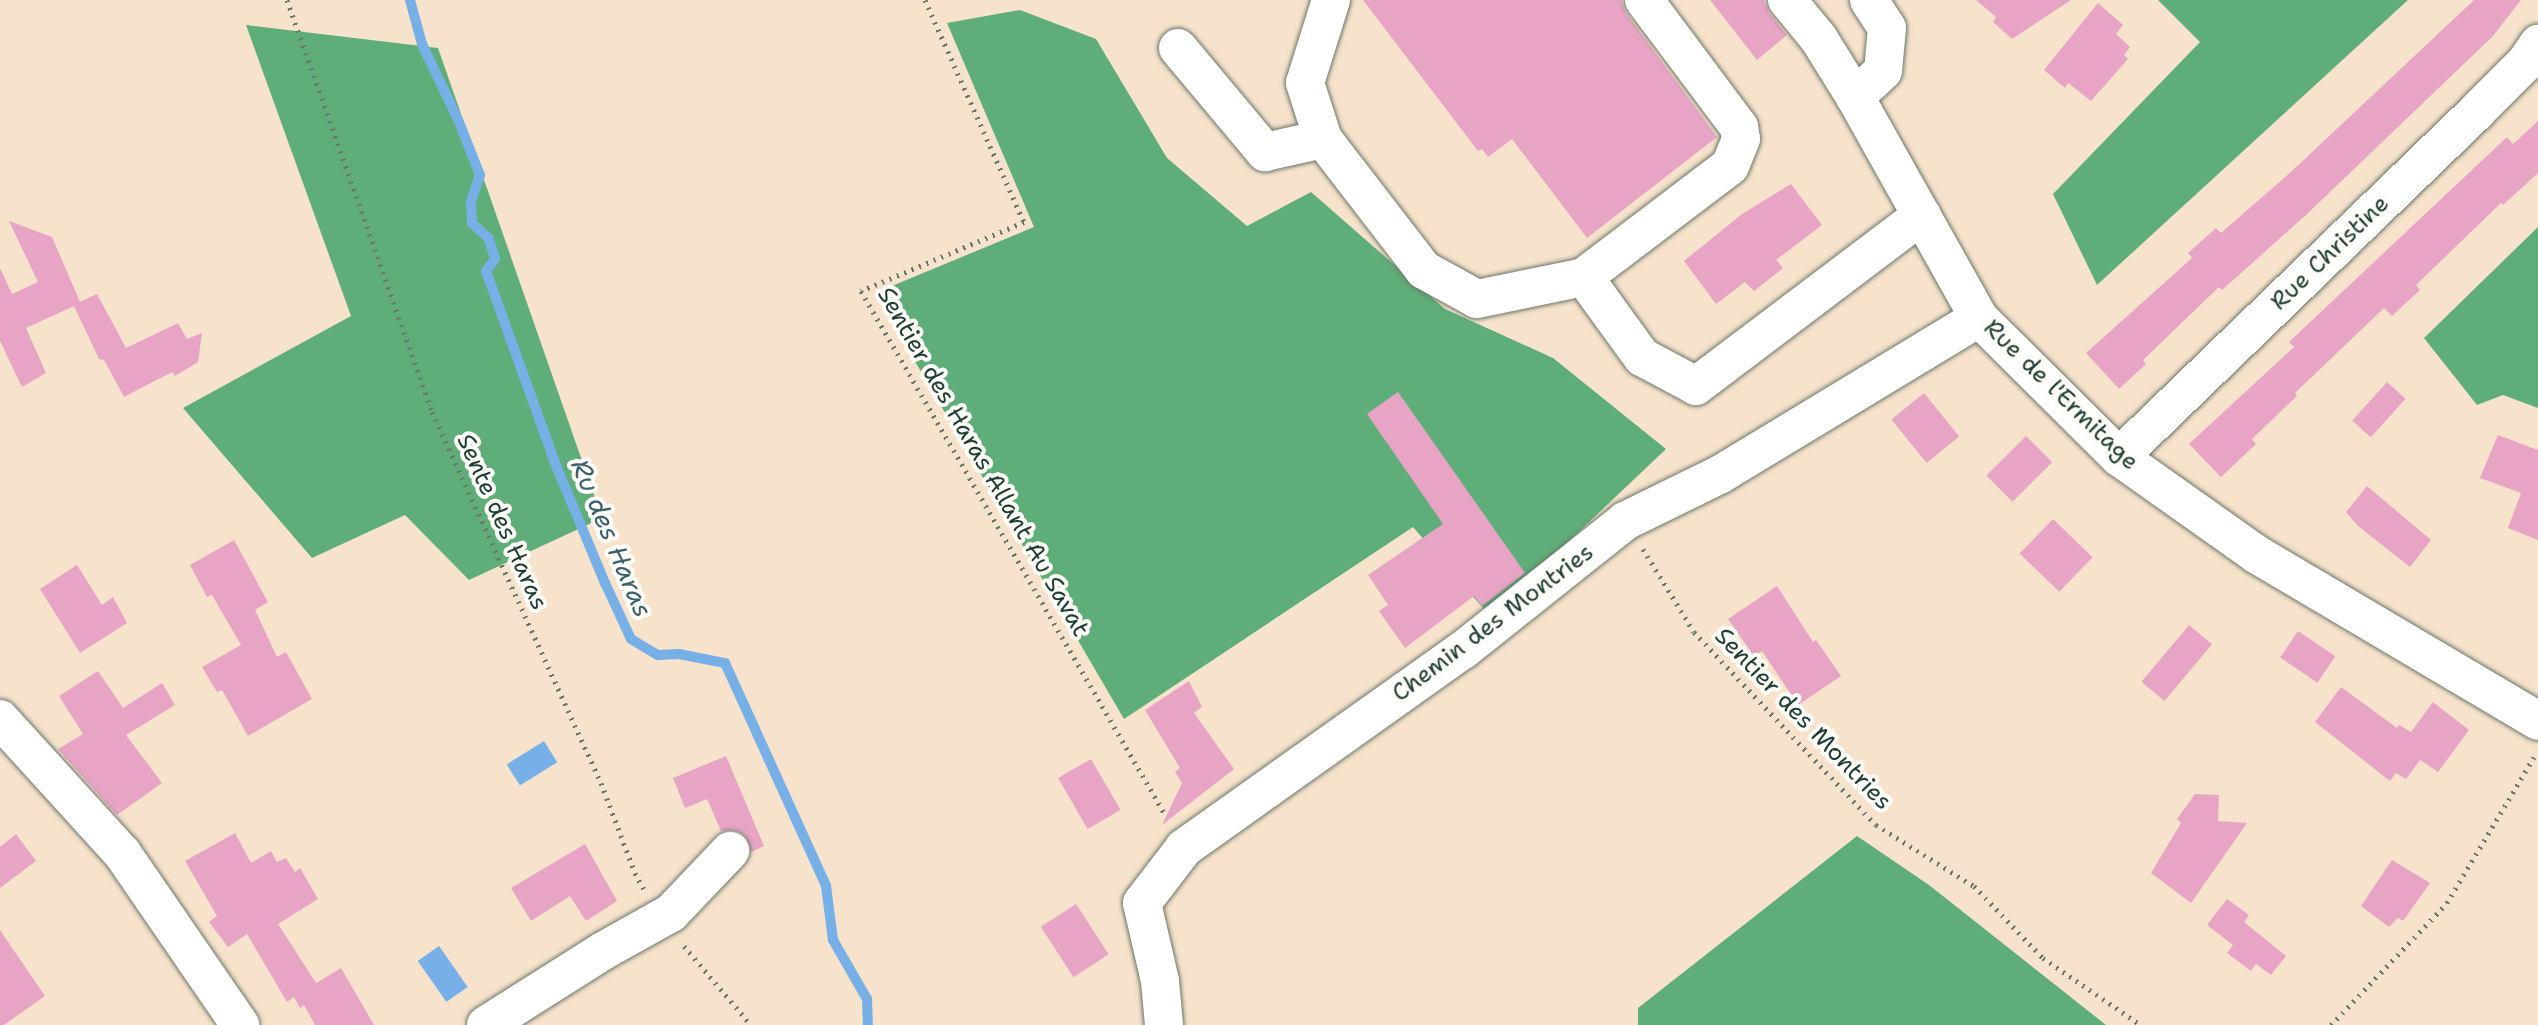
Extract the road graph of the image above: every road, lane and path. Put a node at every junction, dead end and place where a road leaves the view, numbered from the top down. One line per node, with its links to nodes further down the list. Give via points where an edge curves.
1 (287, 0): 21 (path, Sente des Haras, via 432,412 601,783 635,873)
2 (925, 0): 19 (path, Sentier des Haras Allant Au Savat, via 1024,222 861,291)
3 (1331, 0): 10 (street, via 1305,83)
4 (1644, 0): 12 (street, via 1739,127 1740,148 1730,166)
5 (1787, 0): 9 (street, Rue de l'Ermitage)
6 (1869, 0): 9 (street, via 1887,28 1883,71)
7 (2538, 44): 14 (street, Rue Christine, via 2477,111)
8 (1178, 48): 10 (street, via 1265,152)
9 (1855, 97): 11 (street, Rue de l'Ermitage)
10 (1323, 139): 12 (street, via 1424,270 1477,299)
11 (1922, 215): 12 (street, via 1696,386 1642,357); 13 (street, Rue de l'Ermitage)
12 (1584, 277)
13 (1979, 318): 14 (street, Rue de l'Ermitage); 15 (street, Chemin des Montries, via 1721,474)
14 (2119, 457): 17 (street, Rue de l'Ermitage, via 2256,554)
15 (1625, 521): 19 (street, Chemin des Montries, via 1463,650); 26 (path, Sentier des Montries, via 1694,632 1876,825 1974,886 2043,958)
16 (0, 719): 22 (street, via 122,853)
17 (2538, 721)
18 (2538, 751): 27 (path, via 2447,903)
19 (1184, 848): 25 (street, Chemin des Montries, via 1142,903)
20 (730, 851): 21 (street)
21 (662, 918): 23 (street); 24 (path, Sente des Haras)
22 (240, 1025)
23 (486, 1025)
24 (751, 1025)
25 (1164, 1025)
26 (2141, 1025)
27 (2331, 1025)

